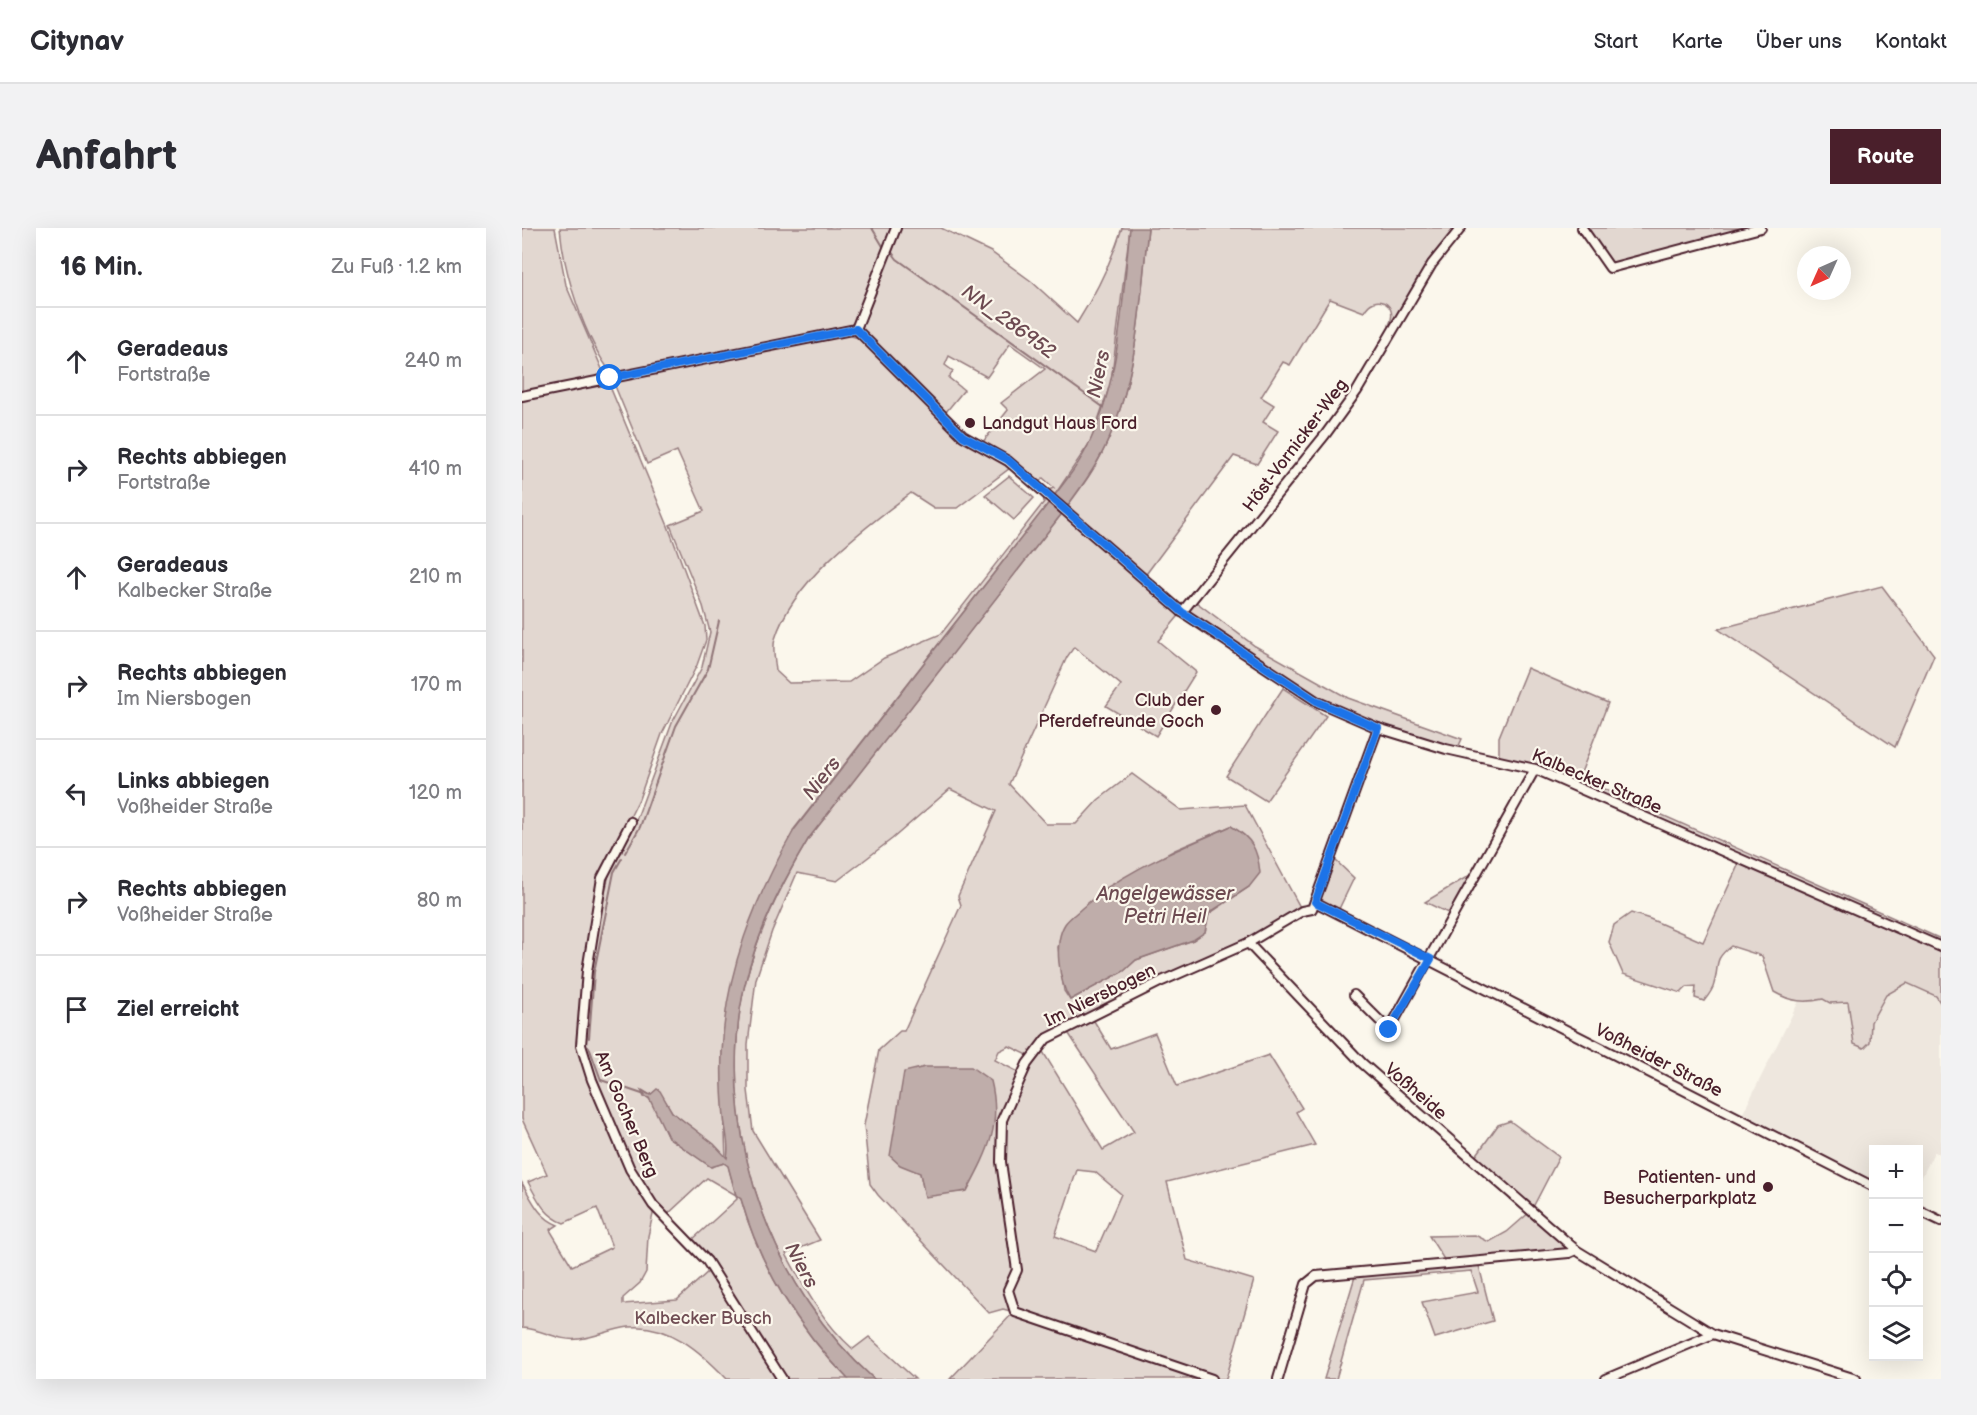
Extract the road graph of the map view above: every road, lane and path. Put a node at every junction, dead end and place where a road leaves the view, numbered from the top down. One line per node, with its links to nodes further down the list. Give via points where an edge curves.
1 (896, 228): 5 (street)
2 (1461, 228): 7 (street, Höst-Vornicker-Weg, via 1432,264 1357,392)
3 (1582, 228): 4 (street, via 1610,268)
4 (1761, 228)
5 (856, 329): 6 (street); 7 (street, Kalbecker Straße, via 963,436 1008,460)
6 (522, 396)
7 (1182, 612): 8 (street, Kalbecker Straße, via 1318,702)
8 (1378, 728): 9 (street, Kalbecker Straße, via 1446,749); 11 (street)
9 (1535, 769): 13 (street, Kalbecker Straße); 14 (street)
10 (632, 822): 21 (street, Am Gocher Berg, via 602,878 587,970 581,1045 630,1169 653,1205 707,1261)
11 (1315, 902): 12 (street, Im Niersbogen, via 1312,909); 14 (street, Voßheider Straße)
12 (1248, 943): 19 (street, Voßheide, via 1362,1063); 22 (street, Im Niersbogen, via 1051,1035 1027,1064 1006,1106 1001,1130 1001,1162 1017,1270 1008,1290 1015,1312)
13 (1941, 947)
14 (1431, 959): 15 (street, via 1389,1030); 16 (street, Voßheider Straße)
15 (1354, 995)
16 (1869, 1184)
17 (1923, 1212): 18 (street)
18 (1941, 1221)
19 (1576, 1250): 20 (street, Voßheide); 23 (street, via 1316,1276 1306,1284)
20 (1713, 1334): 24 (street); 25 (street, Voßheide)
21 (782, 1379)
22 (1212, 1379)
23 (1278, 1379)
24 (1606, 1379)
25 (1856, 1379)

